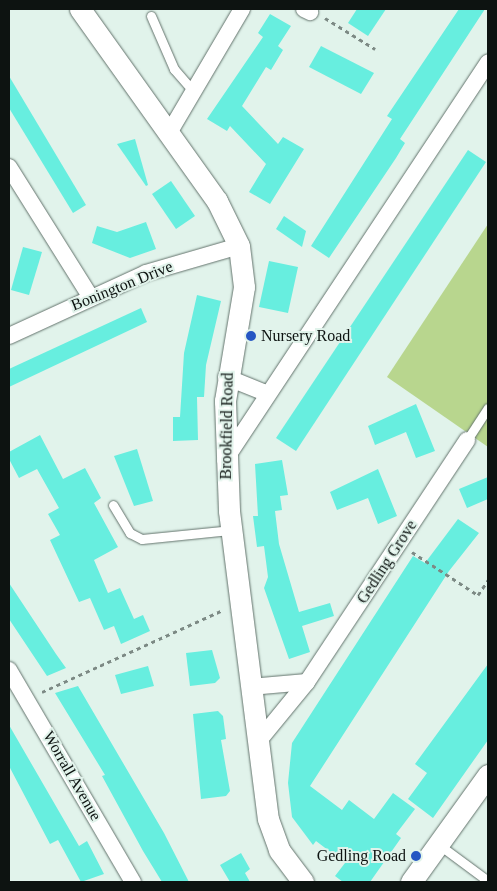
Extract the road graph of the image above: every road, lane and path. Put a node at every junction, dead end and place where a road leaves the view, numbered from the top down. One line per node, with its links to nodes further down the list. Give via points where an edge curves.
1 (242, 9): 7 (street)
2 (307, 10): 5 (path)
3 (88, 14): 8 (street, Brookfield Road)
4 (150, 16): 7 (lane, via 174,68)
5 (375, 49)
6 (488, 62): 14 (street)
7 (193, 92): 8 (street)
8 (169, 132): 10 (street, Brookfield Road, via 217,200)
9 (9, 167): 11 (street)
10 (239, 246): 11 (street, Bonington Drive, via 154,270); 13 (street, Brookfield Road, via 244,287)
11 (90, 296): 12 (street, Bonington Drive)
12 (9, 336)
13 (226, 376): 14 (street); 17 (street, Brookfield Road)
14 (268, 394): 17 (street)
15 (488, 408): 16 (lane)
16 (467, 440): 20 (street, Gedling Grove)
17 (225, 460): 19 (street, Brookfield Road)
18 (113, 505): 19 (lane, via 130,533 142,539)
19 (231, 530): 22 (street, Brookfield Road)
20 (399, 544): 21 (path, via 478,595); 24 (street, Gedling Grove)
21 (488, 580)
22 (239, 602): 25 (street, Brookfield Road); 26 (path, via 51,686)
23 (9, 670): 26 (street, Worrall Avenue)
24 (307, 682): 25 (street); 27 (street, Gedling Grove)
25 (250, 687): 27 (street, Brookfield Road)
26 (29, 701): 31 (street, Worrall Avenue)
27 (257, 743): 32 (street, Brookfield Road, via 272,835)
28 (488, 775): 29 (street)
29 (438, 844): 30 (lane); 33 (street)
30 (488, 880)
31 (133, 882)
32 (303, 882)
33 (410, 882)

